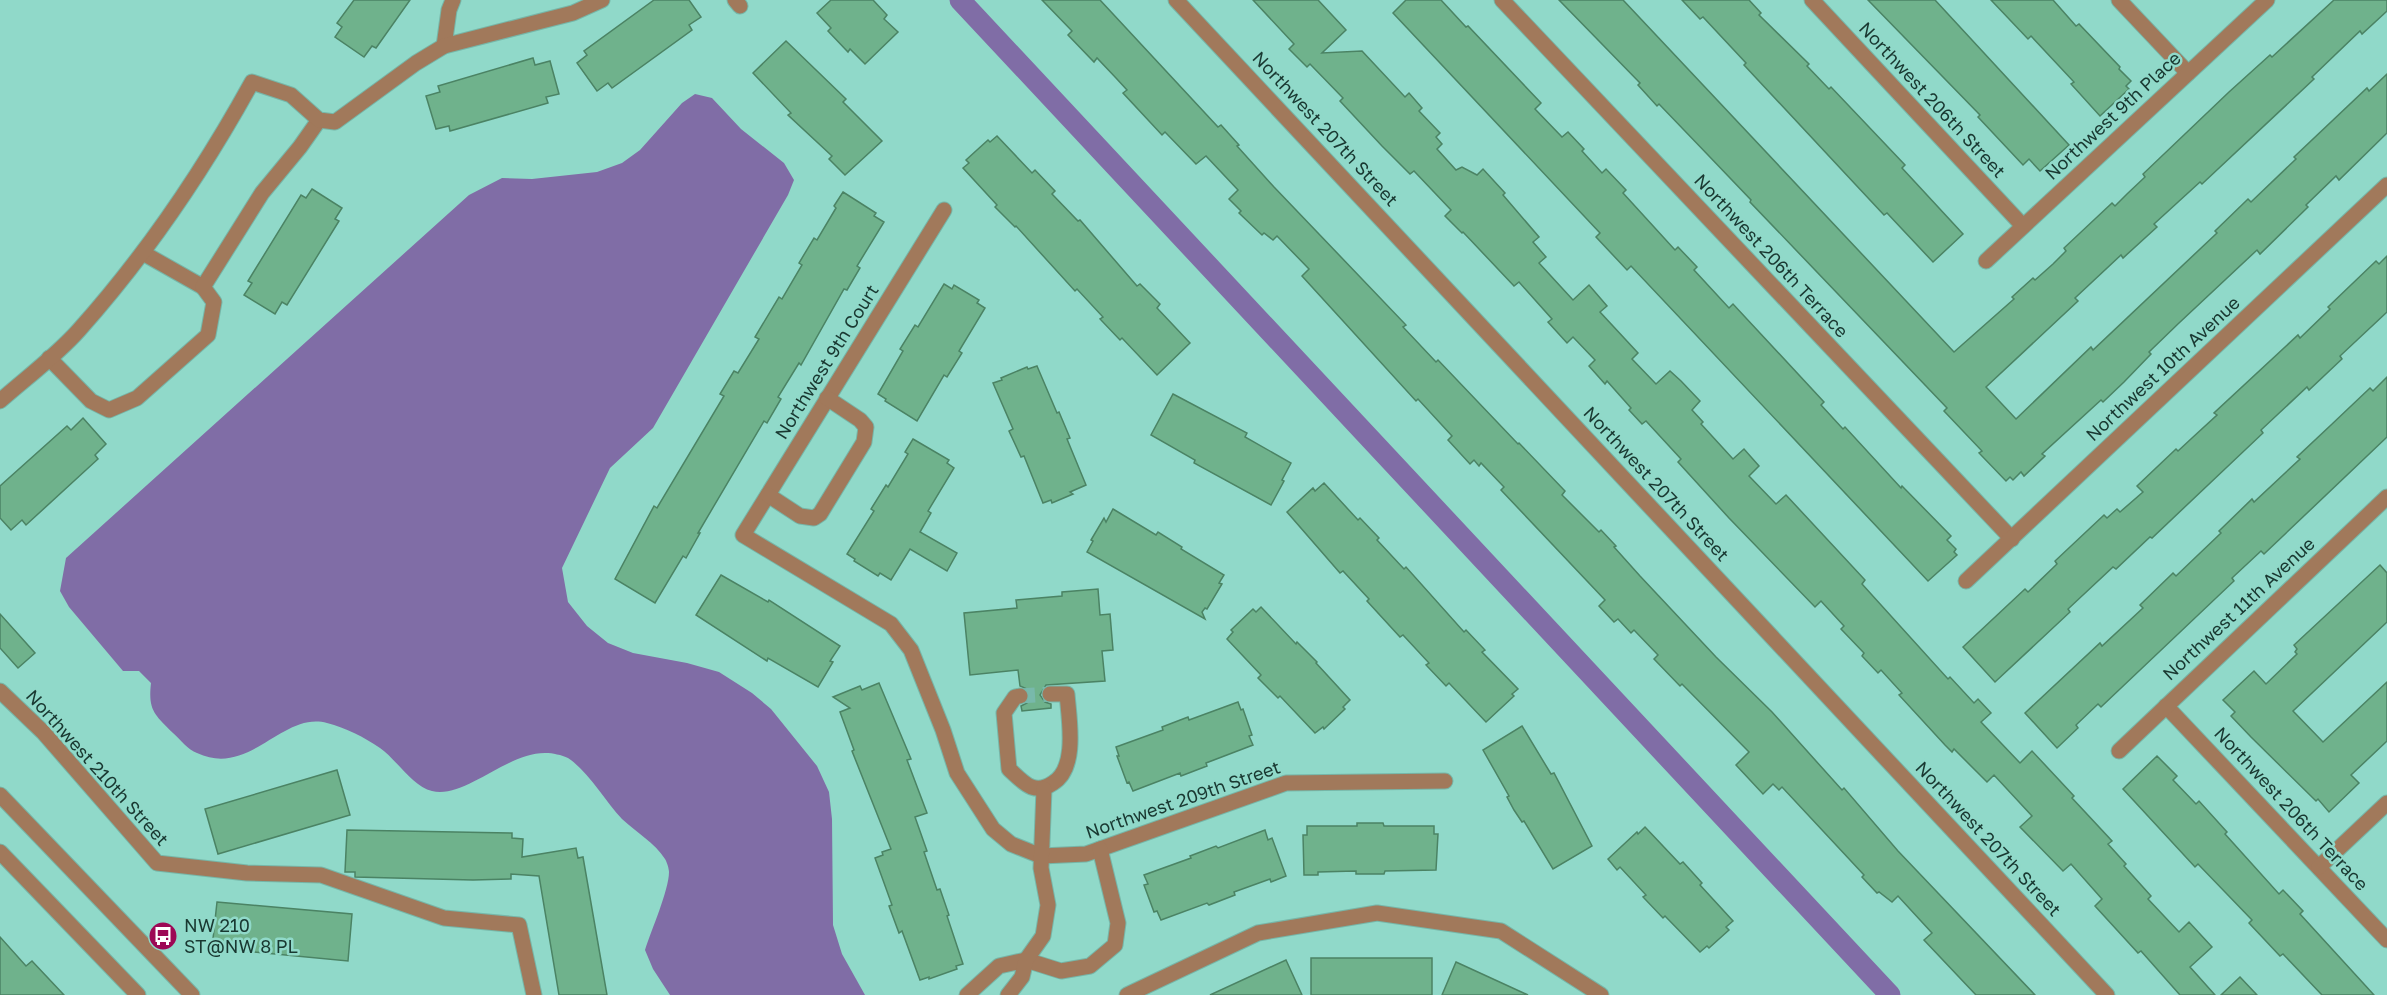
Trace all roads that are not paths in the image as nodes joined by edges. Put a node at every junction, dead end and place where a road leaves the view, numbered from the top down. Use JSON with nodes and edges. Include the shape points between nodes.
{"nodes":[{"id":1,"x":453,"y":0,"type":"edge"},
{"id":2,"x":602,"y":0,"type":"edge"},
{"id":3,"x":1176,"y":0,"type":"edge"},
{"id":4,"x":1502,"y":0,"type":"edge"},
{"id":5,"x":1812,"y":0,"type":"edge"},
{"id":6,"x":2119,"y":0,"type":"edge"},
{"id":7,"x":2267,"y":0,"type":"edge"},
{"id":8,"x":444,"y":46,"type":"junction"},
{"id":9,"x":2188,"y":72,"type":"junction"},
{"id":10,"x":319,"y":120,"type":"junction"},
{"id":11,"x":2387,"y":185,"type":"edge"},
{"id":12,"x":944,"y":210,"type":"dead end"},
{"id":13,"x":2023,"y":226,"type":"junction"},
{"id":14,"x":142,"y":253,"type":"junction"},
{"id":15,"x":1986,"y":261,"type":"dead end"},
{"id":16,"x":202,"y":287,"type":"junction"},
{"id":17,"x":49,"y":358,"type":"junction"},
{"id":18,"x":827,"y":398,"type":"junction"},
{"id":19,"x":0,"y":401,"type":"edge"},
{"id":20,"x":768,"y":495,"type":"junction"},
{"id":21,"x":2387,"y":497,"type":"edge"},
{"id":22,"x":743,"y":535,"type":"joint"},
{"id":23,"x":2012,"y":539,"type":"junction"},
{"id":24,"x":1966,"y":581,"type":"dead end"},
{"id":25,"x":0,"y":691,"type":"edge"},
{"id":26,"x":1050,"y":694,"type":"tunnel mouth"},
{"id":27,"x":1020,"y":696,"type":"dead end"},
{"id":28,"x":2166,"y":706,"type":"junction"},
{"id":29,"x":2119,"y":751,"type":"dead end"},
{"id":30,"x":1445,"y":781,"type":"dead end"},
{"id":31,"x":1044,"y":789,"type":"junction"},
{"id":32,"x":0,"y":795,"type":"edge"},
{"id":33,"x":2387,"y":803,"type":"edge"},
{"id":34,"x":1100,"y":849,"type":"junction"},
{"id":35,"x":0,"y":852,"type":"edge"},
{"id":36,"x":1041,"y":856,"type":"junction"},
{"id":37,"x":2319,"y":867,"type":"junction"},
{"id":38,"x":2387,"y":940,"type":"edge"},
{"id":39,"x":1026,"y":960,"type":"junction"},
{"id":40,"x":138,"y":995,"type":"edge"},
{"id":41,"x":192,"y":995,"type":"edge"},
{"id":42,"x":534,"y":995,"type":"edge"},
{"id":43,"x":967,"y":995,"type":"edge"},
{"id":44,"x":1008,"y":995,"type":"edge"},
{"id":45,"x":1127,"y":995,"type":"edge"},
{"id":46,"x":1601,"y":995,"type":"edge"},
{"id":47,"x":2108,"y":995,"type":"edge"}],
"edges":[{"from":1,"to":8,"type":"street"},
{"from":2,"to":8,"type":"street","via":[[573,14]]},
{"from":3,"to":47,"type":"street","name":"Northwest 207th Street"},
{"from":4,"to":23,"type":"street","name":"Northwest 206th Terrace"},
{"from":5,"to":13,"type":"street","name":"Northwest 206th Street"},
{"from":6,"to":9,"type":"street"},
{"from":7,"to":9,"type":"street","name":"Northwest 9th Place"},
{"from":8,"to":10,"type":"street","via":[[334,122]]},
{"from":9,"to":13,"type":"street","name":"Northwest 9th Place"},
{"from":10,"to":14,"type":"street","via":[[291,95],[252,82],[224,133]]},
{"from":10,"to":16,"type":"street","via":[[261,193]]},
{"from":11,"to":23,"type":"street","name":"Northwest 10th Avenue"},
{"from":12,"to":18,"type":"street","name":"Northwest 9th Court"},
{"from":13,"to":15,"type":"street","name":"Northwest 9th Place"},
{"from":14,"to":16,"type":"street"},
{"from":14,"to":17,"type":"street","via":[[77,332]]},
{"from":16,"to":17,"type":"street","via":[[214,302],[208,335],[137,398],[110,410],[91,401]]},
{"from":17,"to":19,"type":"street"},
{"from":18,"to":20,"type":"street","name":"Northwest 9th Court"},
{"from":18,"to":20,"type":"street","via":[[866,427],[864,442],[814,518],[800,516]]},
{"from":20,"to":22,"type":"street","name":"Northwest 9th Court"},
{"from":21,"to":28,"type":"street","name":"Northwest 11th Avenue"},
{"from":22,"to":36,"type":"street","name":"Northwest 209th Street","via":[[891,624],[911,650],[963,783],[993,829],[1011,844]]},
{"from":23,"to":24,"type":"street","name":"Northwest 10th Avenue"},
{"from":25,"to":42,"type":"street","name":"Northwest 210th Street","via":[[43,732],[157,863],[247,873],[321,875],[444,918],[519,924]]},
{"from":26,"to":31,"type":"street","via":[[1067,694],[1071,731],[1068,764],[1060,779]]},
{"from":27,"to":31,"type":"street","via":[[1004,713],[1009,770],[1028,787]]},
{"from":28,"to":29,"type":"street","name":"Northwest 11th Avenue"},
{"from":28,"to":37,"type":"street","name":"Northwest 206th Terrace"},
{"from":30,"to":34,"type":"street","name":"Northwest 209th Street","via":[[1286,783]]},
{"from":31,"to":36,"type":"street"},
{"from":32,"to":41,"type":"street"},
{"from":33,"to":37,"type":"street"},
{"from":34,"to":36,"type":"street","name":"Northwest 209th Street","via":[[1086,854]]},
{"from":34,"to":39,"type":"street","via":[[1118,923],[1115,945],[1090,966],[1061,971]]},
{"from":35,"to":40,"type":"street"},
{"from":36,"to":39,"type":"street","via":[[1048,905],[1043,936]]},
{"from":37,"to":38,"type":"street","name":"Northwest 206th Terrace"},
{"from":39,"to":43,"type":"street","via":[[999,966]]},
{"from":39,"to":44,"type":"street","via":[[1022,977]]},
{"from":45,"to":46,"type":"street","via":[[1258,933],[1377,913],[1501,931]]}]}
